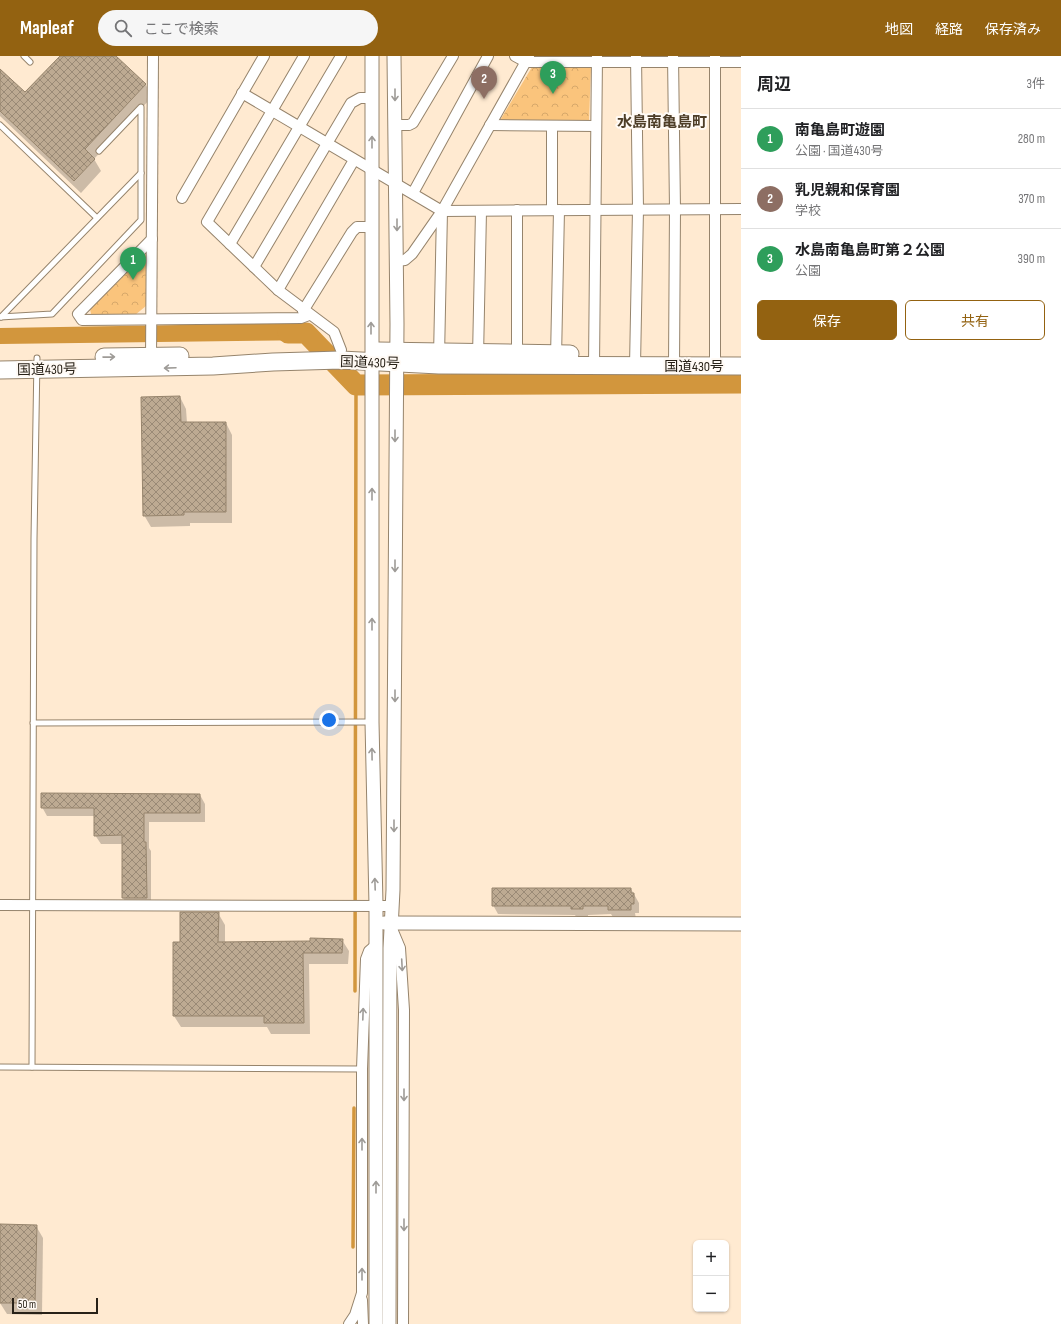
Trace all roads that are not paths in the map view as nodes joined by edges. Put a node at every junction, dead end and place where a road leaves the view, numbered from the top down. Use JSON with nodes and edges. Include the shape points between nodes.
{"nodes":[{"id":1,"x":24,"y":56,"type":"edge"},
{"id":2,"x":153,"y":56,"type":"edge"},
{"id":3,"x":264,"y":56,"type":"edge"},
{"id":4,"x":304,"y":56,"type":"edge"},
{"id":5,"x":341,"y":56,"type":"edge"},
{"id":6,"x":372,"y":56,"type":"edge"},
{"id":7,"x":394,"y":56,"type":"edge"},
{"id":8,"x":453,"y":56,"type":"edge"},
{"id":9,"x":488,"y":56,"type":"edge"},
{"id":10,"x":515,"y":56,"type":"edge"},
{"id":11,"x":528,"y":59,"type":"edge"},
{"id":12,"x":597,"y":59,"type":"edge"},
{"id":13,"x":636,"y":59,"type":"edge"},
{"id":14,"x":673,"y":59,"type":"edge"},
{"id":15,"x":715,"y":59,"type":"edge"},
{"id":16,"x":30,"y":62,"type":"dead end"},
{"id":17,"x":741,"y":62,"type":"edge"},
{"id":18,"x":242,"y":93,"type":"junction"},
{"id":19,"x":372,"y":98,"type":"junction"},
{"id":20,"x":272,"y":112,"type":"junction"},
{"id":21,"x":0,"y":125,"type":"edge"},
{"id":22,"x":395,"y":125,"type":"junction"},
{"id":23,"x":490,"y":125,"type":"junction"},
{"id":24,"x":299,"y":126,"type":"junction"},
{"id":25,"x":552,"y":126,"type":"junction"},
{"id":26,"x":596,"y":126,"type":"junction"},
{"id":27,"x":327,"y":142,"type":"junction"},
{"id":28,"x":99,"y":151,"type":"dead end"},
{"id":29,"x":354,"y":160,"type":"junction"},
{"id":30,"x":372,"y":170,"type":"junction"},
{"id":31,"x":141,"y":173,"type":"junction"},
{"id":32,"x":397,"y":184,"type":"junction"},
{"id":33,"x":413,"y":193,"type":"junction"},
{"id":34,"x":182,"y":198,"type":"dead end"},
{"id":35,"x":741,"y":208,"type":"edge"},
{"id":36,"x":638,"y":209,"type":"junction"},
{"id":37,"x":675,"y":209,"type":"junction"},
{"id":38,"x":716,"y":209,"type":"junction"},
{"id":39,"x":517,"y":210,"type":"junction"},
{"id":40,"x":555,"y":210,"type":"junction"},
{"id":41,"x":596,"y":210,"type":"junction"},
{"id":42,"x":442,"y":211,"type":"junction"},
{"id":43,"x":481,"y":211,"type":"junction"},
{"id":44,"x":97,"y":218,"type":"junction"},
{"id":45,"x":372,"y":227,"type":"junction"},
{"id":46,"x":152,"y":240,"type":"junction"},
{"id":47,"x":230,"y":244,"type":"junction"},
{"id":48,"x":397,"y":261,"type":"junction"},
{"id":49,"x":254,"y":267,"type":"junction"},
{"id":50,"x":278,"y":290,"type":"junction"},
{"id":51,"x":306,"y":313,"type":"junction"},
{"id":52,"x":1,"y":317,"type":"edge"},
{"id":53,"x":151,"y":322,"type":"junction"},
{"id":54,"x":329,"y":354,"type":"junction"},
{"id":55,"x":741,"y":354,"type":"edge"},
{"id":56,"x":151,"y":356,"type":"junction"},
{"id":57,"x":372,"y":356,"type":"junction"},
{"id":58,"x":396,"y":357,"type":"junction"},
{"id":59,"x":0,"y":358,"type":"edge"},
{"id":60,"x":439,"y":359,"type":"junction"},
{"id":61,"x":478,"y":359,"type":"junction"},
{"id":62,"x":517,"y":360,"type":"junction"},
{"id":63,"x":556,"y":360,"type":"junction"},
{"id":64,"x":594,"y":360,"type":"junction"},
{"id":65,"x":635,"y":360,"type":"junction"},
{"id":66,"x":674,"y":360,"type":"junction"},
{"id":67,"x":715,"y":360,"type":"junction"},
{"id":68,"x":37,"y":364,"type":"junction"},
{"id":69,"x":741,"y":366,"type":"edge"},
{"id":70,"x":0,"y":370,"type":"edge"},
{"id":71,"x":372,"y":722,"type":"junction"},
{"id":72,"x":33,"y":723,"type":"junction"},
{"id":73,"x":0,"y":905,"type":"edge"},
{"id":74,"x":32,"y":905,"type":"junction"},
{"id":75,"x":376,"y":905,"type":"junction"},
{"id":76,"x":393,"y":906,"type":"junction"},
{"id":77,"x":376,"y":923,"type":"junction"},
{"id":78,"x":741,"y":924,"type":"edge"},
{"id":79,"x":392,"y":926,"type":"junction"},
{"id":80,"x":376,"y":945,"type":"junction"},
{"id":81,"x":0,"y":1066,"type":"edge"},
{"id":82,"x":32,"y":1067,"type":"junction"},
{"id":83,"x":362,"y":1069,"type":"junction"},
{"id":84,"x":362,"y":1293,"type":"junction"},
{"id":85,"x":349,"y":1324,"type":"edge"},
{"id":86,"x":363,"y":1324,"type":"edge"},
{"id":87,"x":376,"y":1324,"type":"edge"},
{"id":88,"x":389,"y":1324,"type":"edge"},
{"id":89,"x":404,"y":1324,"type":"edge"}],
"edges":[{"from":1,"to":16,"type":"lane"},
{"from":2,"to":46,"type":"street"},
{"from":3,"to":18,"type":"street"},
{"from":4,"to":20,"type":"street"},
{"from":5,"to":24,"type":"street"},
{"from":6,"to":19,"type":"street"},
{"from":7,"to":22,"type":"street","one_way":true},
{"from":8,"to":22,"type":"street","via":[[413,123]]},
{"from":9,"to":33,"type":"street"},
{"from":10,"to":11,"type":"street"},
{"from":11,"to":12,"type":"street"},
{"from":11,"to":23,"type":"street"},
{"from":12,"to":13,"type":"street"},
{"from":12,"to":26,"type":"street"},
{"from":13,"to":14,"type":"street"},
{"from":13,"to":36,"type":"street"},
{"from":14,"to":15,"type":"street"},
{"from":14,"to":37,"type":"street"},
{"from":15,"to":17,"type":"street"},
{"from":15,"to":38,"type":"street"},
{"from":18,"to":20,"type":"street"},
{"from":18,"to":34,"type":"street"},
{"from":19,"to":27,"type":"street","via":[[360,98],[351,103]]},
{"from":30,"to":19,"type":"street","one_way":true},
{"from":20,"to":24,"type":"street"},
{"from":20,"to":47,"type":"street","via":[[207,222]]},
{"from":21,"to":44,"type":"lane"},
{"from":22,"to":32,"type":"street","via":[[394,157]]},
{"from":23,"to":25,"type":"street"},
{"from":23,"to":42,"type":"street"},
{"from":24,"to":27,"type":"street"},
{"from":24,"to":47,"type":"street"},
{"from":25,"to":26,"type":"street"},
{"from":25,"to":40,"type":"street"},
{"from":26,"to":41,"type":"street"},
{"from":27,"to":29,"type":"street"},
{"from":27,"to":49,"type":"street"},
{"from":28,"to":31,"type":"lane","via":[[141,107]]},
{"from":29,"to":30,"type":"street"},
{"from":29,"to":50,"type":"street"},
{"from":30,"to":32,"type":"street"},
{"from":30,"to":45,"type":"street"},
{"from":31,"to":44,"type":"lane"},
{"from":31,"to":52,"type":"lane","via":[[141,220],[52,314]]},
{"from":32,"to":33,"type":"street"},
{"from":32,"to":48,"type":"street","one_way":true},
{"from":33,"to":42,"type":"street"},
{"from":35,"to":38,"type":"street"},
{"from":36,"to":37,"type":"street"},
{"from":36,"to":41,"type":"street"},
{"from":36,"to":65,"type":"street"},
{"from":37,"to":38,"type":"street"},
{"from":37,"to":66,"type":"street"},
{"from":38,"to":67,"type":"street"},
{"from":39,"to":40,"type":"street"},
{"from":39,"to":43,"type":"street"},
{"from":39,"to":62,"type":"street"},
{"from":40,"to":41,"type":"street"},
{"from":40,"to":63,"type":"street"},
{"from":41,"to":64,"type":"street"},
{"from":42,"to":43,"type":"street"},
{"from":42,"to":48,"type":"street","via":[[412,254],[405,260]]},
{"from":42,"to":60,"type":"street"},
{"from":43,"to":61,"type":"street"},
{"from":44,"to":52,"type":"lane"},
{"from":45,"to":51,"type":"street","via":[[357,227],[352,232]]},
{"from":57,"to":45,"type":"street","one_way":true},
{"from":46,"to":53,"type":"street"},
{"from":46,"to":53,"type":"street","via":[[78,314],[82,320]]},
{"from":47,"to":49,"type":"street"},
{"from":48,"to":58,"type":"street"},
{"from":49,"to":50,"type":"street"},
{"from":50,"to":51,"type":"street"},
{"from":51,"to":53,"type":"street","via":[[301,318]]},
{"from":51,"to":54,"type":"street","via":[[334,332]]},
{"from":53,"to":56,"type":"street"},
{"from":54,"to":56,"type":"highway","name":"国道430号"},
{"from":54,"to":57,"type":"highway","name":"国道430号"},
{"from":55,"to":67,"type":"highway","name":"国道430号"},
{"from":56,"to":68,"type":"highway","name":"国道430号"},
{"from":57,"to":58,"type":"highway","name":"国道430号"},
{"from":71,"to":57,"type":"street","one_way":true},
{"from":58,"to":60,"type":"highway","name":"国道430号"},
{"from":58,"to":76,"type":"street","one_way":true},
{"from":59,"to":68,"type":"highway","name":"国道430号"},
{"from":60,"to":61,"type":"highway","name":"国道430号"},
{"from":61,"to":62,"type":"highway","name":"国道430号"},
{"from":62,"to":63,"type":"highway","name":"国道430号"},
{"from":63,"to":64,"type":"highway","name":"国道430号"},
{"from":64,"to":65,"type":"highway","name":"国道430号"},
{"from":65,"to":66,"type":"highway","name":"国道430号"},
{"from":66,"to":67,"type":"highway","name":"国道430号"},
{"from":67,"to":69,"type":"highway","name":"国道430号"},
{"from":68,"to":70,"type":"highway","name":"国道430号"},
{"from":68,"to":72,"type":"lane"},
{"from":71,"to":72,"type":"lane"},
{"from":75,"to":71,"type":"street","one_way":true},
{"from":72,"to":74,"type":"lane"},
{"from":73,"to":74,"type":"street"},
{"from":74,"to":75,"type":"street"},
{"from":74,"to":82,"type":"lane"},
{"from":75,"to":76,"type":"street"},
{"from":75,"to":77,"type":"street"},
{"from":76,"to":79,"type":"street"},
{"from":77,"to":79,"type":"street"},
{"from":77,"to":80,"type":"street"},
{"from":78,"to":79,"type":"street"},
{"from":79,"to":88,"type":"street"},
{"from":79,"to":89,"type":"street","one_way":true,"via":[[400,948],[404,1010]]},
{"from":83,"to":80,"type":"street","one_way":true,"via":[[366,959],[369,951]]},
{"from":87,"to":80,"type":"street","one_way":true},
{"from":81,"to":82,"type":"lane"},
{"from":82,"to":83,"type":"lane"},
{"from":84,"to":83,"type":"street","one_way":true},
{"from":84,"to":85,"type":"street","via":[[355,1316]]},
{"from":84,"to":86,"type":"street"}]}
